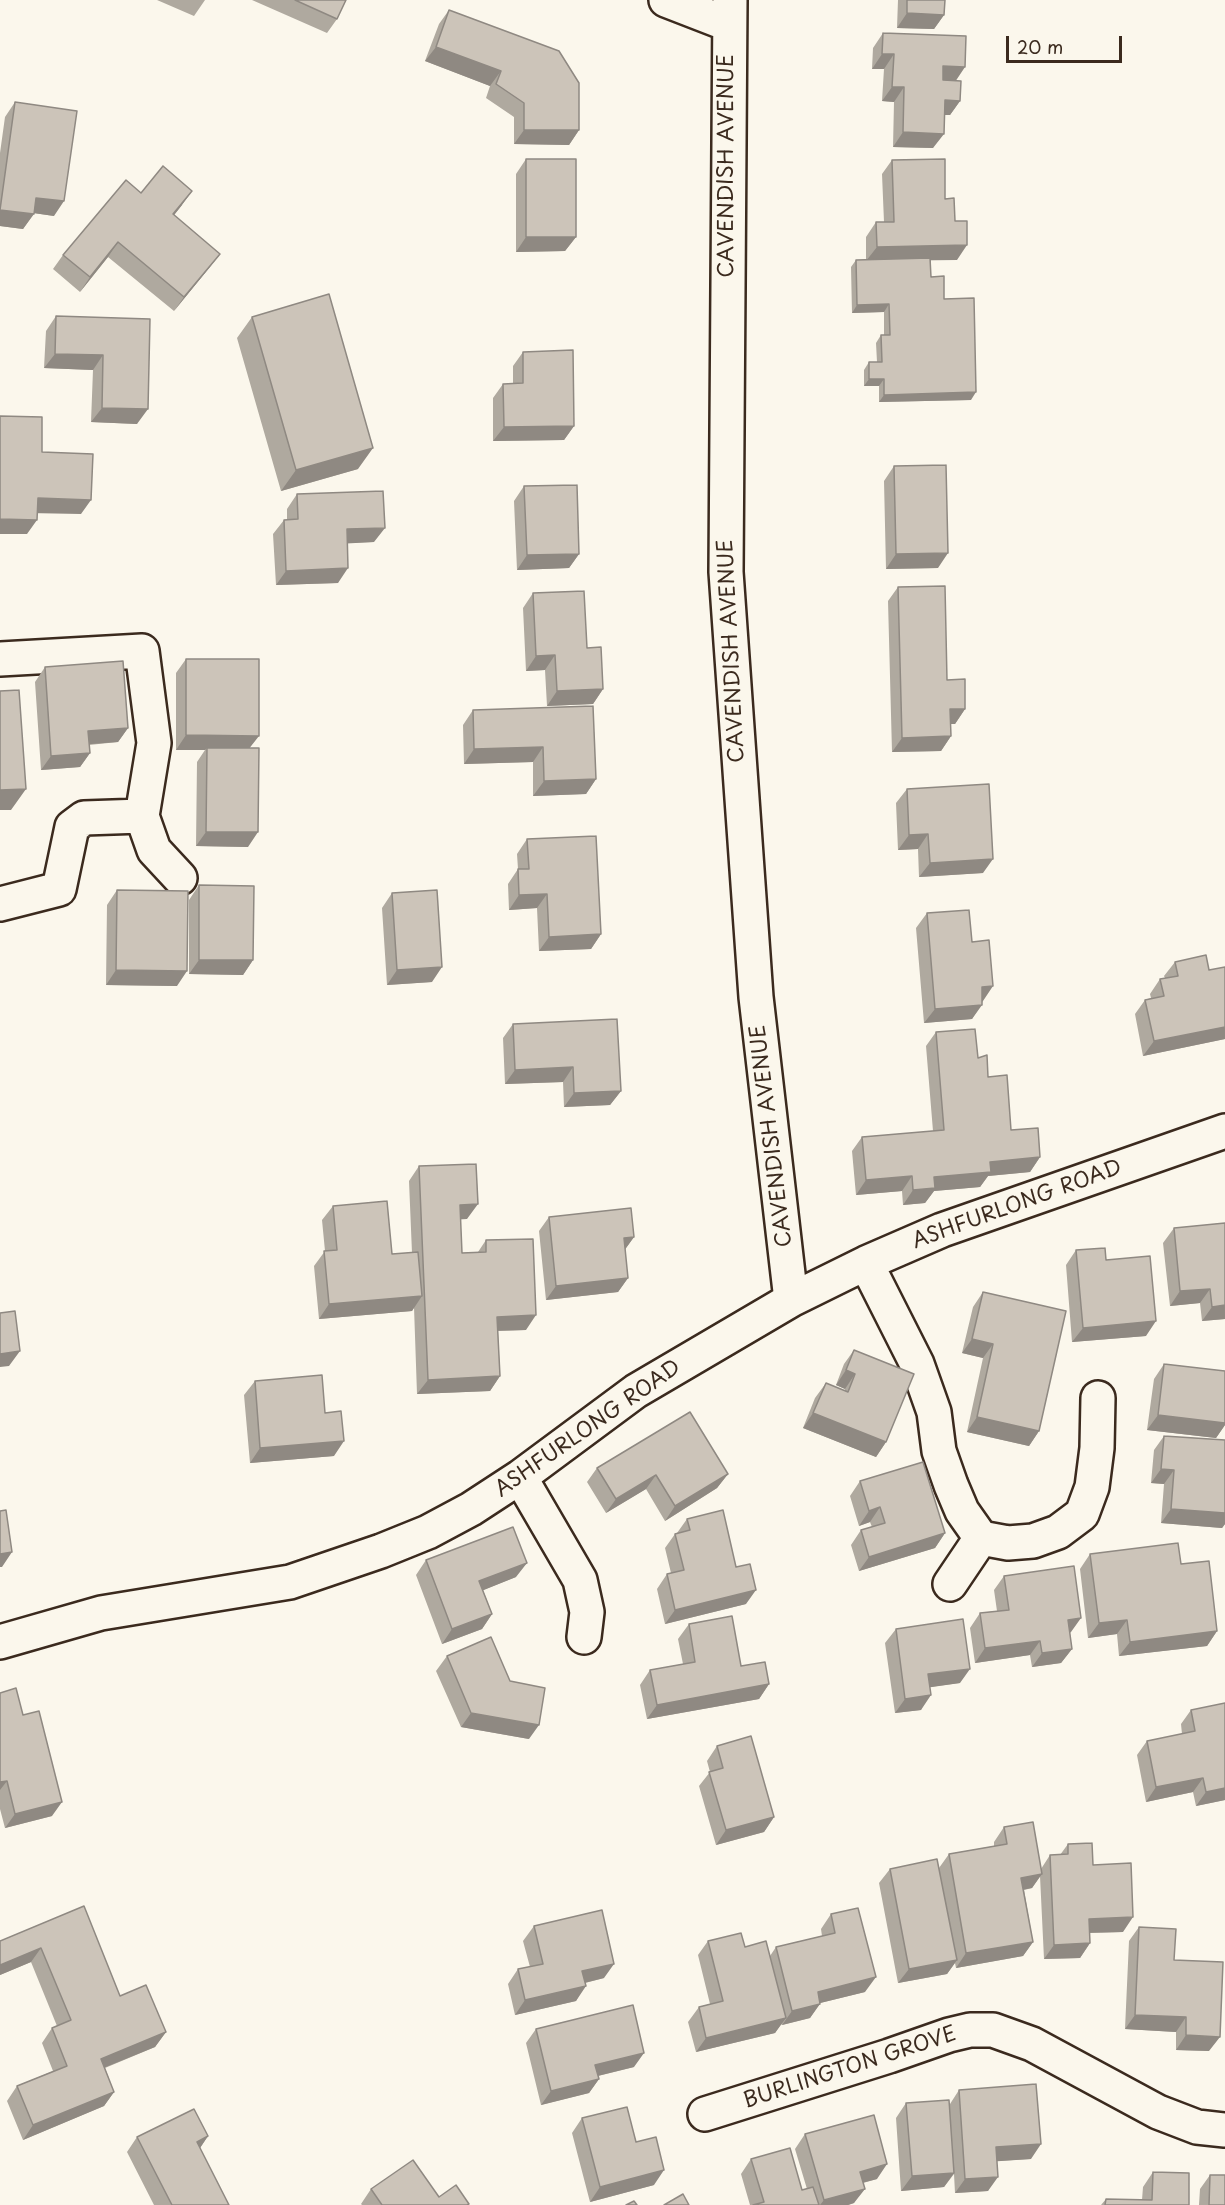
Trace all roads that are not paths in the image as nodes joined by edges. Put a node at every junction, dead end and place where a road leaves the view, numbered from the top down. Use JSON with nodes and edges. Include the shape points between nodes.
{"nodes":[{"id":1,"x":666,"y":0,"type":"edge"},
{"id":2,"x":729,"y":12,"type":"edge"},
{"id":3,"x":0,"y":659,"type":"edge"},
{"id":4,"x":142,"y":816,"type":"junction"},
{"id":5,"x":180,"y":878,"type":"dead end"},
{"id":6,"x":0,"y":904,"type":"edge"},
{"id":7,"x":1225,"y":1131,"type":"edge"},
{"id":8,"x":866,"y":1263,"type":"junction"},
{"id":9,"x":791,"y":1300,"type":"junction"},
{"id":10,"x":1098,"y":1398,"type":"dead end"},
{"id":11,"x":520,"y":1477,"type":"junction"},
{"id":12,"x":981,"y":1538,"type":"junction"},
{"id":13,"x":950,"y":1584,"type":"dead end"},
{"id":14,"x":584,"y":1637,"type":"dead end"},
{"id":15,"x":0,"y":1642,"type":"edge"},
{"id":16,"x":705,"y":2114,"type":"dead end"},
{"id":17,"x":1225,"y":2130,"type":"edge"}],
"edges":[{"from":1,"to":2,"type":"street"},
{"from":2,"to":9,"type":"street","name":"CAVENDISH AVENUE","via":[[726,572],[756,997]]},
{"from":3,"to":4,"type":"street","via":[[142,651],[154,743]]},
{"from":4,"to":5,"type":"street","via":[[154,850]]},
{"from":4,"to":6,"type":"street","via":[[84,818],[72,827],[59,889]]},
{"from":7,"to":8,"type":"street","name":"ASHFURLONG ROAD","via":[[942,1230]]},
{"from":8,"to":9,"type":"street","name":"ASHFURLONG ROAD"},
{"from":8,"to":12,"type":"street","via":[[917,1364],[934,1412],[939,1451],[951,1485],[962,1511]]},
{"from":9,"to":11,"type":"street","name":"ASHFURLONG ROAD","via":[[636,1391]]},
{"from":10,"to":12,"type":"street","via":[[1092,1487],[1083,1514],[1058,1532],[1032,1541],[1008,1543]]},
{"from":11,"to":14,"type":"street","via":[[580,1580],[587,1612]]},
{"from":11,"to":15,"type":"street","name":"ASHFURLONG ROAD","via":[[428,1532],[290,1582],[101,1613]]},
{"from":12,"to":13,"type":"street"},
{"from":16,"to":17,"type":"street","name":"BURLINGTON GROVE","via":[[948,2035],[993,2030],[1032,2044],[1158,2112],[1197,2127]]}]}
